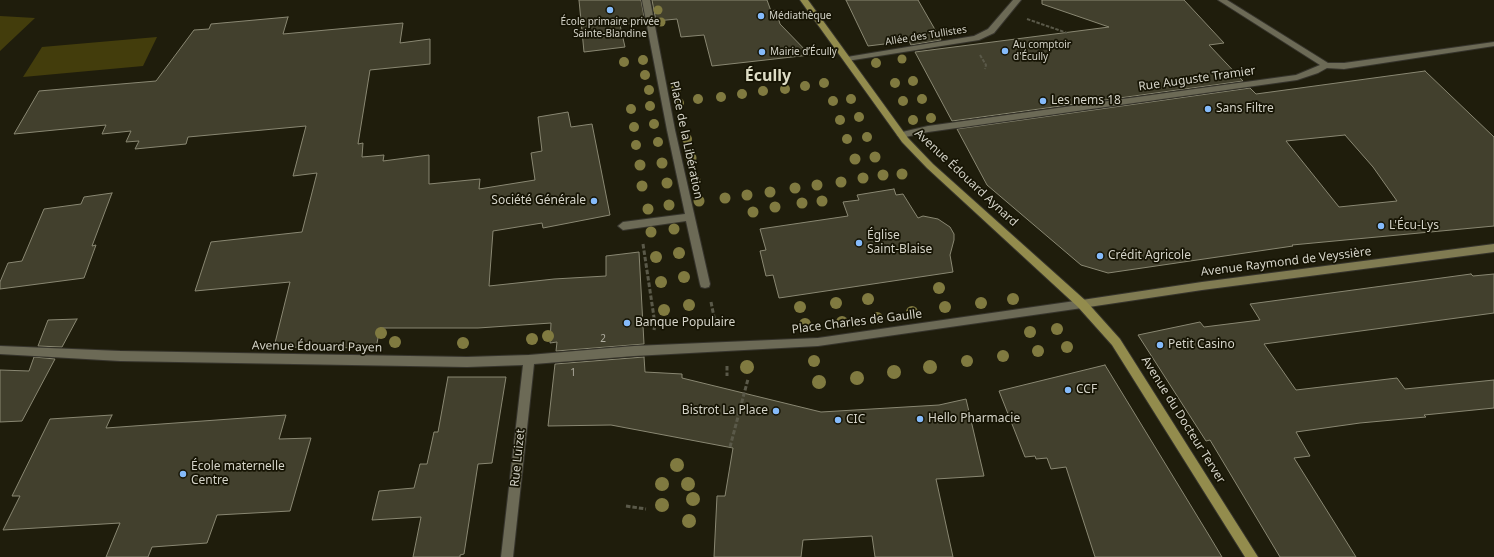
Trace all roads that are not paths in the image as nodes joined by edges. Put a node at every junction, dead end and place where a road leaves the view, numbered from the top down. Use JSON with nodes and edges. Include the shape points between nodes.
{"nodes":[{"id":1,"x":646,"y":0,"type":"edge"},
{"id":2,"x":804,"y":0,"type":"edge"},
{"id":3,"x":1017,"y":0,"type":"edge"},
{"id":4,"x":1222,"y":0,"type":"edge"},
{"id":5,"x":1494,"y":44,"type":"edge"},
{"id":6,"x":847,"y":59,"type":"junction"},
{"id":7,"x":1326,"y":65,"type":"junction"},
{"id":8,"x":901,"y":135,"type":"junction"},
{"id":9,"x":690,"y":217,"type":"junction"},
{"id":10,"x":623,"y":226,"type":"dead end"},
{"id":11,"x":1494,"y":248,"type":"edge"},
{"id":12,"x":705,"y":284,"type":"dead end"},
{"id":13,"x":1082,"y":304,"type":"junction"},
{"id":14,"x":0,"y":350,"type":"edge"},
{"id":15,"x":634,"y":351,"type":"joint"},
{"id":16,"x":528,"y":360,"type":"junction"},
{"id":17,"x":507,"y":557,"type":"edge"},
{"id":18,"x":1252,"y":557,"type":"edge"}],
"edges":[{"from":1,"to":9,"type":"street","name":"Place de la Libération"},
{"from":2,"to":6,"type":"main road","name":"Avenue Édouard Aynard"},
{"from":3,"to":6,"type":"street","name":"Allée des Tullistes","via":[[991,31],[976,38]]},
{"from":4,"to":7,"type":"street"},
{"from":5,"to":7,"type":"street","name":"Rue Auguste Tramier","via":[[1344,66]]},
{"from":6,"to":8,"type":"main road","name":"Avenue Édouard Aynard"},
{"from":7,"to":8,"type":"street","name":"Rue Auguste Tramier","via":[[1297,77],[928,128]]},
{"from":8,"to":13,"type":"main road","name":"Avenue Édouard Aynard","via":[[930,166]]},
{"from":9,"to":10,"type":"street"},
{"from":9,"to":12,"type":"street","name":"Place de la Libération"},
{"from":11,"to":13,"type":"main road","name":"Avenue Raymond de Veyssière"},
{"from":13,"to":15,"type":"street","name":"Place Charles de Gaulle","via":[[818,342]]},
{"from":13,"to":18,"type":"main road","name":"Avenue du Docteur Terver","via":[[1120,347]]},
{"from":14,"to":16,"type":"street","name":"Avenue Édouard Payen","via":[[318,361]]},
{"from":15,"to":16,"type":"street","name":"Avenue Édouard Payen"},
{"from":16,"to":17,"type":"street","name":"Rue Luizet"}]}
